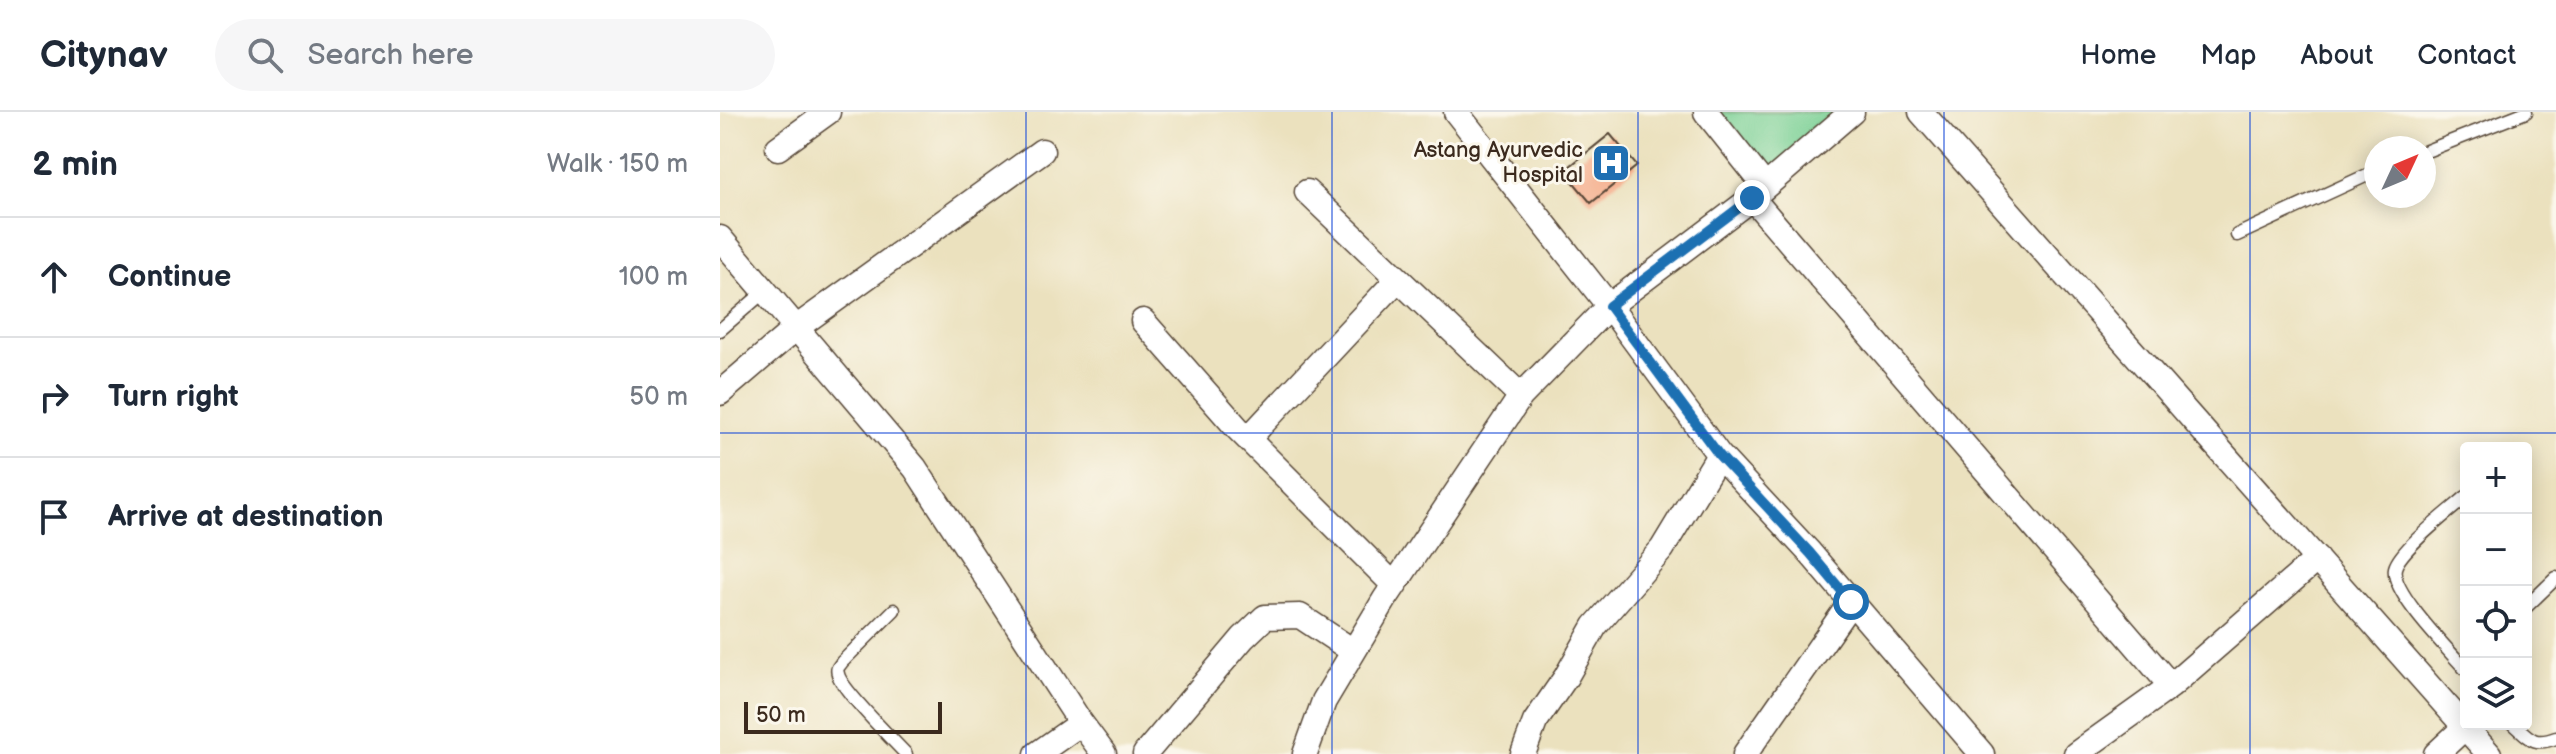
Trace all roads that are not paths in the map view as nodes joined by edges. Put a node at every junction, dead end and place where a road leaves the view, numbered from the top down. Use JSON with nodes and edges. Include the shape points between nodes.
{"nodes":[{"id":1,"x":828,"y":112,"type":"edge"},
{"id":2,"x":1456,"y":112,"type":"edge"},
{"id":3,"x":1706,"y":112,"type":"edge"},
{"id":4,"x":1852,"y":112,"type":"edge"},
{"id":5,"x":1921,"y":112,"type":"edge"},
{"id":6,"x":2526,"y":112,"type":"edge"},
{"id":7,"x":2436,"y":147,"type":"edge"},
{"id":8,"x":778,"y":148,"type":"dead end"},
{"id":9,"x":1042,"y":151,"type":"dead end"},
{"id":10,"x":2364,"y":177,"type":"edge"},
{"id":11,"x":1307,"y":192,"type":"dead end"},
{"id":12,"x":1759,"y":192,"type":"junction"},
{"id":13,"x":2237,"y":235,"type":"dead end"},
{"id":14,"x":720,"y":238,"type":"edge"},
{"id":15,"x":1398,"y":279,"type":"junction"},
{"id":16,"x":765,"y":291,"type":"junction"},
{"id":17,"x":1609,"y":306,"type":"junction"},
{"id":18,"x":1143,"y":321,"type":"dead end"},
{"id":19,"x":796,"y":328,"type":"junction"},
{"id":20,"x":720,"y":330,"type":"edge"},
{"id":21,"x":720,"y":393,"type":"edge"},
{"id":22,"x":1521,"y":396,"type":"junction"},
{"id":23,"x":1248,"y":439,"type":"junction"},
{"id":24,"x":1719,"y":455,"type":"junction"},
{"id":25,"x":2460,"y":502,"type":"edge"},
{"id":26,"x":2317,"y":559,"type":"junction"},
{"id":27,"x":2556,"y":578,"type":"edge"},
{"id":28,"x":1394,"y":585,"type":"junction"},
{"id":29,"x":2532,"y":601,"type":"edge"},
{"id":30,"x":1851,"y":602,"type":"junction"},
{"id":31,"x":894,"y":610,"type":"dead end"},
{"id":32,"x":1353,"y":651,"type":"junction"},
{"id":33,"x":2460,"y":662,"type":"edge"},
{"id":34,"x":2171,"y":686,"type":"junction"},
{"id":35,"x":2460,"y":721,"type":"edge"},
{"id":36,"x":1081,"y":723,"type":"junction"},
{"id":37,"x":2462,"y":730,"type":"edge"},
{"id":38,"x":2468,"y":730,"type":"edge"},
{"id":39,"x":2520,"y":730,"type":"edge"},
{"id":40,"x":2556,"y":738,"type":"edge"},
{"id":41,"x":906,"y":754,"type":"edge"},
{"id":42,"x":1037,"y":754,"type":"edge"},
{"id":43,"x":1104,"y":754,"type":"edge"},
{"id":44,"x":1145,"y":754,"type":"edge"},
{"id":45,"x":1305,"y":754,"type":"edge"},
{"id":46,"x":1523,"y":754,"type":"edge"},
{"id":47,"x":1745,"y":754,"type":"edge"},
{"id":48,"x":1982,"y":754,"type":"edge"},
{"id":49,"x":2076,"y":754,"type":"edge"},
{"id":50,"x":2436,"y":754,"type":"edge"},
{"id":51,"x":2489,"y":754,"type":"edge"}],
"edges":[{"from":1,"to":8,"type":"street"},
{"from":2,"to":17,"type":"street"},
{"from":3,"to":12,"type":"street"},
{"from":4,"to":12,"type":"street"},
{"from":5,"to":26,"type":"street"},
{"from":6,"to":7,"type":"lane"},
{"from":9,"to":19,"type":"street"},
{"from":10,"to":13,"type":"lane"},
{"from":11,"to":15,"type":"street"},
{"from":12,"to":17,"type":"street"},
{"from":12,"to":34,"type":"street"},
{"from":14,"to":16,"type":"street"},
{"from":15,"to":22,"type":"street"},
{"from":15,"to":23,"type":"street"},
{"from":16,"to":19,"type":"street"},
{"from":16,"to":20,"type":"lane"},
{"from":17,"to":22,"type":"street"},
{"from":17,"to":24,"type":"street"},
{"from":18,"to":23,"type":"street"},
{"from":19,"to":21,"type":"street"},
{"from":19,"to":36,"type":"street","via":[[915,468]]},
{"from":22,"to":28,"type":"street"},
{"from":23,"to":28,"type":"street"},
{"from":24,"to":30,"type":"street"},
{"from":24,"to":46,"type":"street","via":[[1662,549],[1595,626],[1535,722]]},
{"from":25,"to":33,"type":"lane","via":[[2405,552],[2395,568],[2396,582],[2410,604]]},
{"from":26,"to":34,"type":"street"},
{"from":26,"to":35,"type":"street"},
{"from":27,"to":29,"type":"lane"},
{"from":28,"to":32,"type":"street"},
{"from":30,"to":47,"type":"street"},
{"from":30,"to":48,"type":"street"},
{"from":31,"to":41,"type":"lane","via":[[842,662],[838,674]]},
{"from":32,"to":44,"type":"street","via":[[1300,616],[1265,617]]},
{"from":32,"to":45,"type":"street","via":[[1324,701]]},
{"from":34,"to":49,"type":"street"},
{"from":36,"to":42,"type":"street"},
{"from":36,"to":43,"type":"street"},
{"from":37,"to":50,"type":"street"},
{"from":38,"to":51,"type":"street"},
{"from":39,"to":40,"type":"lane","via":[[2543,743]]}]}
